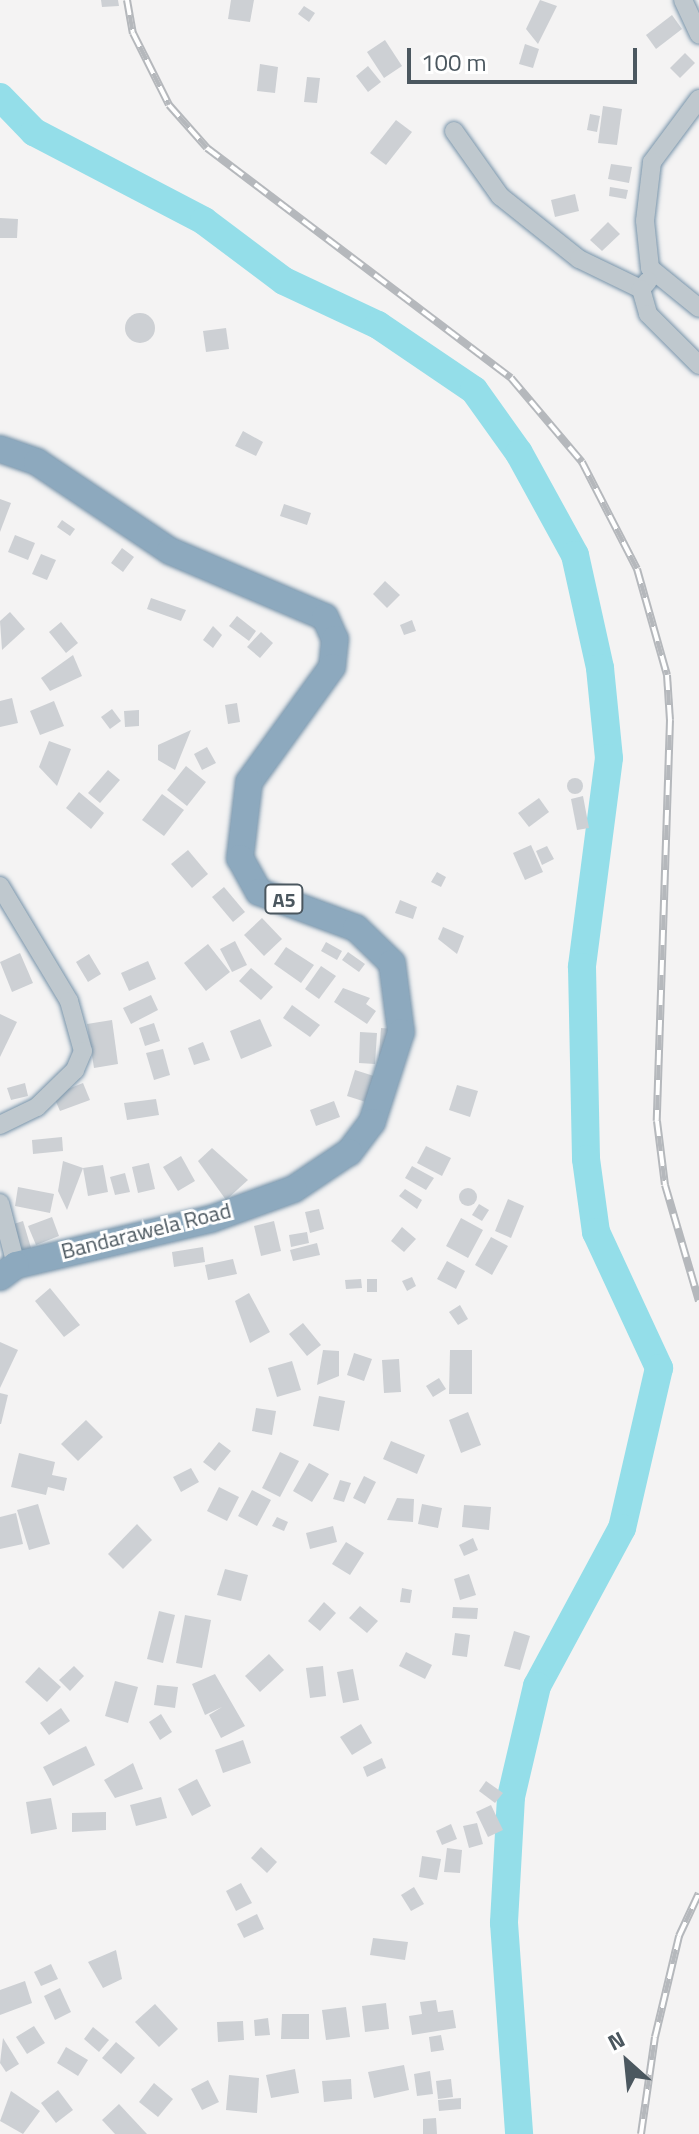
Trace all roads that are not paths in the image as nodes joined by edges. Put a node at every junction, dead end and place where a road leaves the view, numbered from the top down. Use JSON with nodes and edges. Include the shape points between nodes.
{"nodes":[{"id":1,"x":683,"y":0,"type":"edge"},
{"id":2,"x":699,"y":35,"type":"edge"},
{"id":3,"x":699,"y":99,"type":"edge"},
{"id":4,"x":454,"y":131,"type":"dead end"},
{"id":5,"x":658,"y":277,"type":"junction"},
{"id":6,"x":641,"y":289,"type":"junction"},
{"id":7,"x":699,"y":308,"type":"edge"},
{"id":8,"x":699,"y":365,"type":"edge"},
{"id":9,"x":0,"y":449,"type":"edge"},
{"id":10,"x":0,"y":886,"type":"edge"},
{"id":11,"x":0,"y":1125,"type":"edge"},
{"id":12,"x":0,"y":1203,"type":"edge"},
{"id":13,"x":8,"y":1271,"type":"edge"}],
"edges":[{"from":1,"to":2,"type":"street"},
{"from":3,"to":5,"type":"street","via":[[652,162],[645,221],[650,268]]},
{"from":4,"to":6,"type":"street","via":[[500,196],[579,259]]},
{"from":5,"to":6,"type":"street"},
{"from":5,"to":7,"type":"street"},
{"from":6,"to":8,"type":"street","via":[[648,314]]},
{"from":9,"to":13,"type":"highway","name":"Bandarawela Road","number":"A5","via":[[37,462],[170,551],[325,617],[335,639],[332,667],[249,782],[240,858],[259,892],[356,928],[392,963],[401,1032],[372,1122],[349,1152],[294,1189],[211,1219]]},
{"from":10,"to":11,"type":"street","via":[[69,1001],[83,1051],[75,1070],[37,1107]]},
{"from":12,"to":13,"type":"street"}]}
